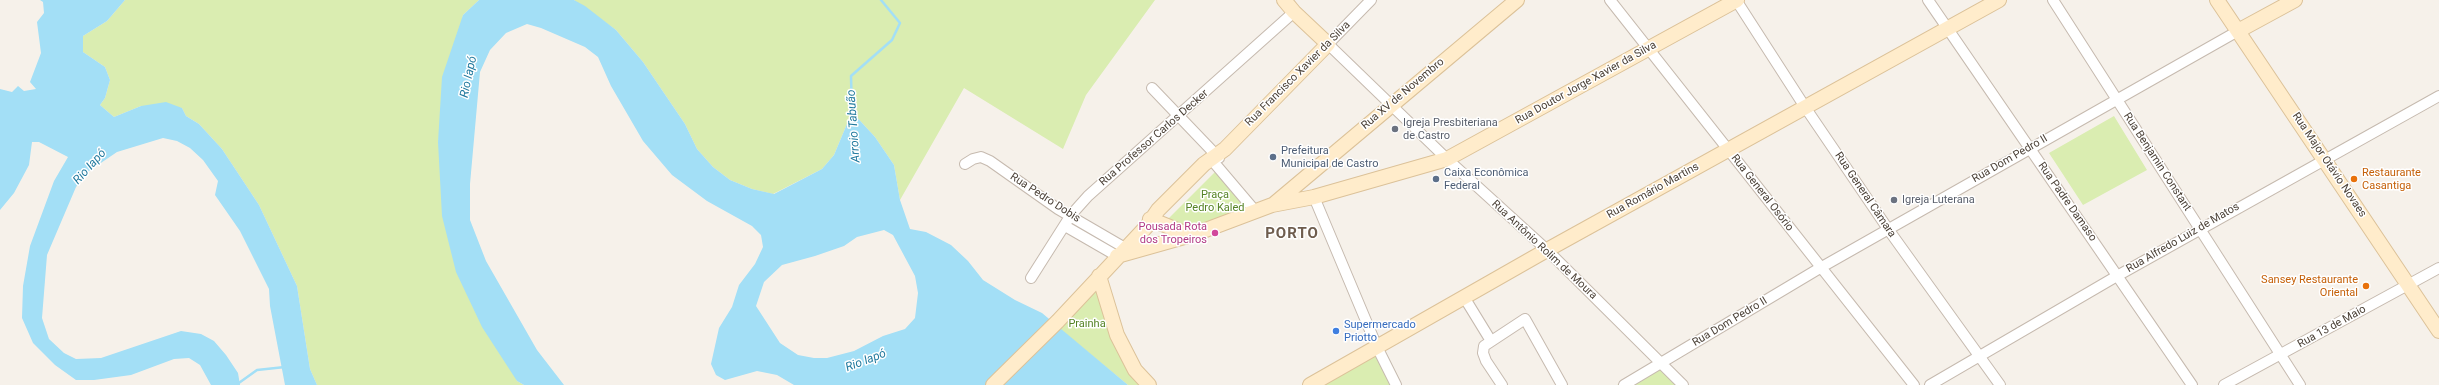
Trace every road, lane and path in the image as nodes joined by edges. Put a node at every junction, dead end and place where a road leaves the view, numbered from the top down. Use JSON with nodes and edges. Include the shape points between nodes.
{"nodes":[{"id":1,"x":1284,"y":0,"type":"edge"},
{"id":2,"x":1372,"y":0,"type":"edge"},
{"id":3,"x":1517,"y":0,"type":"edge"},
{"id":4,"x":1610,"y":0,"type":"edge"},
{"id":5,"x":1737,"y":0,"type":"edge"},
{"id":6,"x":1928,"y":0,"type":"edge"},
{"id":7,"x":1999,"y":0,"type":"edge"},
{"id":8,"x":2053,"y":0,"type":"edge"},
{"id":9,"x":2218,"y":0,"type":"edge"},
{"id":10,"x":2295,"y":0,"type":"edge"},
{"id":11,"x":1294,"y":12,"type":"junction"},
{"id":12,"x":1947,"y":28,"type":"junction"},
{"id":13,"x":2238,"y":31,"type":"junction"},
{"id":14,"x":1328,"y":44,"type":"junction"},
{"id":15,"x":1649,"y":49,"type":"junction"},
{"id":16,"x":1152,"y":88,"type":"dead end"},
{"id":17,"x":2439,"y":96,"type":"edge"},
{"id":18,"x":2116,"y":99,"type":"junction"},
{"id":19,"x":1390,"y":105,"type":"junction"},
{"id":20,"x":1805,"y":106,"type":"junction"},
{"id":21,"x":1180,"y":115,"type":"junction"},
{"id":22,"x":2029,"y":148,"type":"junction"},
{"id":23,"x":1728,"y":149,"type":"junction"},
{"id":24,"x":1217,"y":157,"type":"junction"},
{"id":25,"x":2324,"y":158,"type":"junction"},
{"id":26,"x":1447,"y":160,"type":"junction"},
{"id":27,"x":965,"y":164,"type":"dead end"},
{"id":28,"x":1294,"y":192,"type":"junction"},
{"id":29,"x":1314,"y":197,"type":"junction"},
{"id":30,"x":1256,"y":212,"type":"junction"},
{"id":31,"x":1071,"y":215,"type":"junction"},
{"id":32,"x":1149,"y":224,"type":"junction"},
{"id":33,"x":1065,"y":226,"type":"junction"},
{"id":34,"x":1888,"y":229,"type":"junction"},
{"id":35,"x":2200,"y":229,"type":"junction"},
{"id":36,"x":1195,"y":234,"type":"junction"},
{"id":37,"x":1152,"y":246,"type":"junction"},
{"id":38,"x":1547,"y":250,"type":"junction"},
{"id":39,"x":1121,"y":252,"type":"junction"},
{"id":40,"x":1820,"y":268,"type":"junction"},
{"id":41,"x":2439,"y":268,"type":"edge"},
{"id":42,"x":1099,"y":276,"type":"junction"},
{"id":43,"x":2117,"y":276,"type":"junction"},
{"id":44,"x":1031,"y":278,"type":"dead end"},
{"id":45,"x":2408,"y":285,"type":"junction"},
{"id":46,"x":1464,"y":297,"type":"junction"},
{"id":47,"x":2439,"y":331,"type":"edge"},
{"id":48,"x":1491,"y":341,"type":"junction"},
{"id":49,"x":1377,"y":347,"type":"junction"},
{"id":50,"x":1979,"y":355,"type":"junction"},
{"id":51,"x":2280,"y":356,"type":"junction"},
{"id":52,"x":1661,"y":363,"type":"junction"},
{"id":53,"x":993,"y":385,"type":"edge"},
{"id":54,"x":1149,"y":385,"type":"edge"},
{"id":55,"x":1310,"y":385,"type":"edge"},
{"id":56,"x":1396,"y":385,"type":"edge"},
{"id":57,"x":1502,"y":385,"type":"edge"},
{"id":58,"x":1562,"y":385,"type":"edge"},
{"id":59,"x":1624,"y":385,"type":"edge"},
{"id":60,"x":1682,"y":385,"type":"edge"},
{"id":61,"x":1914,"y":385,"type":"edge"},
{"id":62,"x":1930,"y":385,"type":"edge"},
{"id":63,"x":2000,"y":385,"type":"edge"},
{"id":64,"x":2192,"y":385,"type":"edge"},
{"id":65,"x":2224,"y":385,"type":"edge"},
{"id":66,"x":2300,"y":385,"type":"edge"}],
"edges":[{"from":1,"to":11,"type":"street","name":"Rua Antônio Rolim de Moura"},
{"from":2,"to":14,"type":"street","name":"Rua Francisco Xavier da Silva"},
{"from":3,"to":19,"type":"street","name":"Rua XV de Novembro"},
{"from":4,"to":15,"type":"street","name":"Rua General Osório"},
{"from":5,"to":15,"type":"street","name":"Rua Doutor Jorge Xavier da Silva"},
{"from":5,"to":20,"type":"street","name":"Rua General Câmara"},
{"from":6,"to":12,"type":"street","name":"Rua Padre Damaso"},
{"from":7,"to":12,"type":"street","name":"Rua Romário Martins"},
{"from":8,"to":18,"type":"street","name":"Rua Benjamin Constant"},
{"from":9,"to":13,"type":"street","name":"Rua Major Otávio Novaes"},
{"from":10,"to":13,"type":"street","name":"Rua Dom Pedro II"},
{"from":11,"to":14,"type":"street","name":"Rua Antônio Rolim de Moura"},
{"from":11,"to":21,"type":"street","name":"Rua Professor Carlos Decker"},
{"from":12,"to":20,"type":"street","name":"Rua Romário Martins"},
{"from":12,"to":22,"type":"street","name":"Rua Padre Damaso"},
{"from":13,"to":18,"type":"street","name":"Rua Dom Pedro II"},
{"from":13,"to":25,"type":"street","name":"Rua Major Otávio Novaes"},
{"from":14,"to":19,"type":"street","name":"Rua Antônio Rolim de Moura"},
{"from":14,"to":24,"type":"street","name":"Rua Francisco Xavier da Silva"},
{"from":15,"to":23,"type":"street","name":"Rua General Osório"},
{"from":15,"to":26,"type":"street","name":"Rua Doutor Jorge Xavier da Silva"},
{"from":16,"to":21,"type":"street"},
{"from":17,"to":25,"type":"street","name":"Rua Alfredo Luiz de Matos"},
{"from":18,"to":22,"type":"street","name":"Rua Dom Pedro II"},
{"from":18,"to":35,"type":"street","name":"Rua Benjamin Constant"},
{"from":19,"to":26,"type":"street","name":"Rua Antônio Rolim de Moura"},
{"from":19,"to":28,"type":"street","name":"Rua XV de Novembro"},
{"from":20,"to":23,"type":"street","name":"Rua Romário Martins"},
{"from":20,"to":34,"type":"street","name":"Rua General Câmara"},
{"from":21,"to":24,"type":"street"},
{"from":21,"to":31,"type":"street","name":"Rua Professor Carlos Decker","via":[[1088,196]]},
{"from":22,"to":34,"type":"street","name":"Rua Dom Pedro II"},
{"from":22,"to":43,"type":"street","name":"Rua Padre Damaso"},
{"from":23,"to":38,"type":"street","name":"Rua Romário Martins"},
{"from":23,"to":40,"type":"street","name":"Rua General Osório"},
{"from":24,"to":30,"type":"street"},
{"from":24,"to":32,"type":"street","name":"Rua Francisco Xavier da Silva"},
{"from":25,"to":35,"type":"street","name":"Rua Alfredo Luiz de Matos"},
{"from":25,"to":45,"type":"street","name":"Rua Major Otávio Novaes"},
{"from":26,"to":29,"type":"street","name":"Rua Doutor Jorge Xavier da Silva"},
{"from":26,"to":38,"type":"street","name":"Rua Antônio Rolim de Moura"},
{"from":27,"to":31,"type":"street","name":"Rua Pedro Dobis","via":[[981,157],[990,161]]},
{"from":28,"to":29,"type":"street","via":[[1305,187]]},
{"from":28,"to":30,"type":"street","name":"Rua XV de Novembro"},
{"from":29,"to":49,"type":"street"},
{"from":30,"to":36,"type":"street"},
{"from":31,"to":33,"type":"street","name":"Rua Professor Carlos Decker"},
{"from":31,"to":39,"type":"street","name":"Rua Pedro Dobis"},
{"from":32,"to":36,"type":"street"},
{"from":32,"to":37,"type":"street","via":[[1144,237]]},
{"from":32,"to":39,"type":"street","name":"Rua Francisco Xavier da Silva"},
{"from":33,"to":39,"type":"street","name":"Rua Pedro Dobis"},
{"from":33,"to":44,"type":"street","name":"Rua Professor Carlos Decker"},
{"from":34,"to":40,"type":"street","name":"Rua Dom Pedro II"},
{"from":34,"to":50,"type":"street","name":"Rua General Câmara"},
{"from":35,"to":43,"type":"street","name":"Rua Alfredo Luiz de Matos"},
{"from":35,"to":51,"type":"street","name":"Rua Benjamin Constant"},
{"from":36,"to":37,"type":"street"},
{"from":37,"to":39,"type":"street"},
{"from":38,"to":46,"type":"street","name":"Rua Romário Martins"},
{"from":38,"to":52,"type":"street","name":"Rua Antônio Rolim de Moura"},
{"from":39,"to":42,"type":"street","name":"Rua Francisco Xavier da Silva"},
{"from":40,"to":52,"type":"street","name":"Rua Dom Pedro II"},
{"from":40,"to":61,"type":"street","name":"Rua General Osório"},
{"from":41,"to":45,"type":"street","name":"Rua 13 de Maio"},
{"from":42,"to":53,"type":"street","name":"Rua Francisco Xavier da Silva"},
{"from":42,"to":54,"type":"street","via":[[1117,335],[1135,370]]},
{"from":43,"to":50,"type":"street","name":"Rua Alfredo Luiz de Matos"},
{"from":43,"to":64,"type":"street","name":"Rua Padre Damaso"},
{"from":45,"to":47,"type":"street","name":"Rua Major Otávio Novaes"},
{"from":45,"to":51,"type":"street","name":"Rua 13 de Maio"},
{"from":46,"to":48,"type":"street"},
{"from":46,"to":49,"type":"street","name":"Rua Romário Martins"},
{"from":48,"to":57,"type":"street","via":[[1484,346],[1483,353]]},
{"from":48,"to":58,"type":"street","via":[[1525,319]]},
{"from":49,"to":55,"type":"street","name":"Rua Romário Martins"},
{"from":49,"to":56,"type":"street"},
{"from":50,"to":62,"type":"street","name":"Rua Alfredo Luiz de Matos"},
{"from":50,"to":63,"type":"street","name":"Rua General Câmara"},
{"from":51,"to":65,"type":"street","name":"Rua 13 de Maio"},
{"from":51,"to":66,"type":"street","name":"Rua Benjamin Constant"},
{"from":52,"to":59,"type":"street","name":"Rua Dom Pedro II"},
{"from":52,"to":60,"type":"street","name":"Rua Antônio Rolim de Moura"}]}
